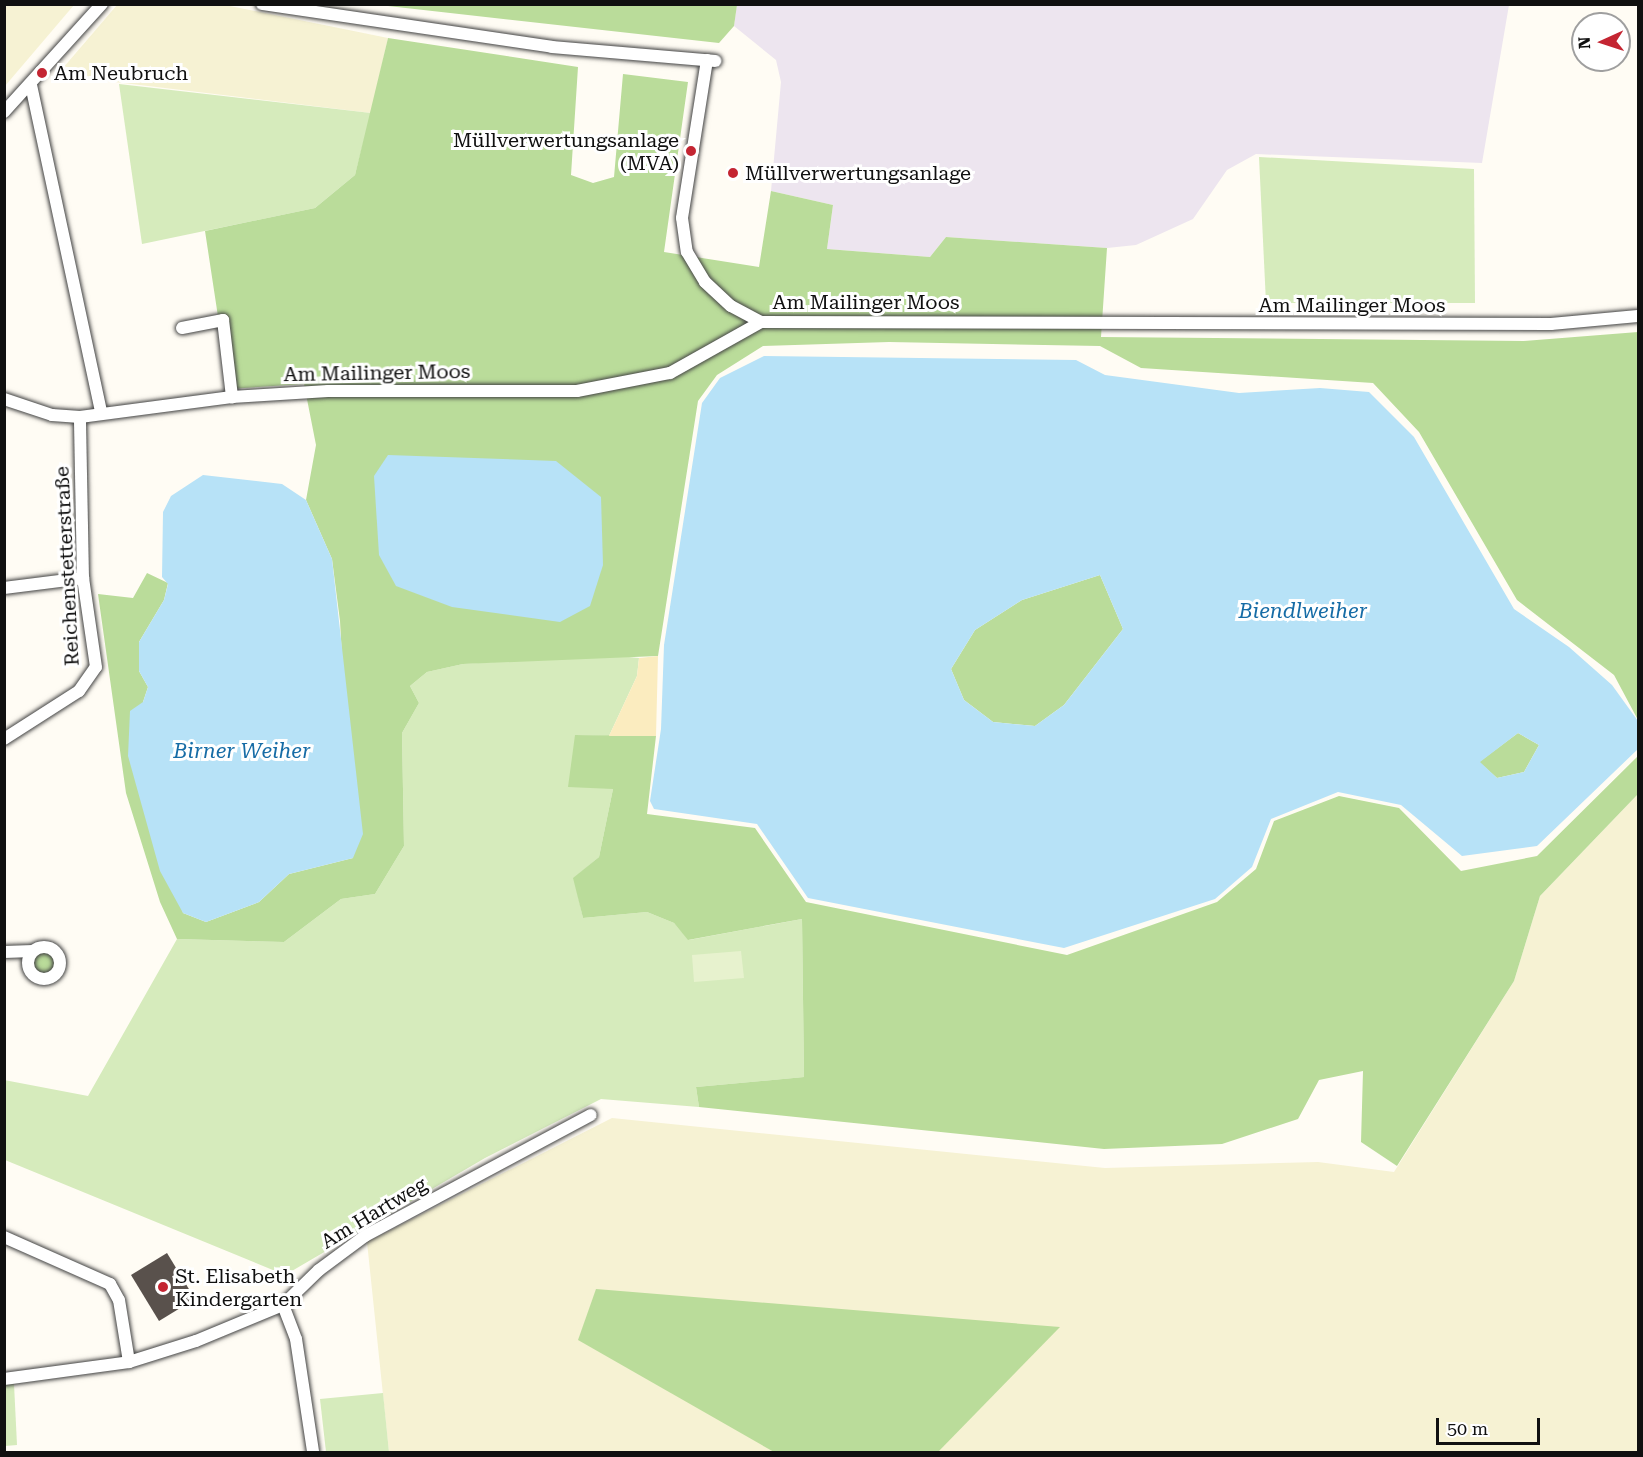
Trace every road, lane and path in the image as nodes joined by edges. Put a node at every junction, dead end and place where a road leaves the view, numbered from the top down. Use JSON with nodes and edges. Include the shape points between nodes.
{"nodes":[{"id":1,"x":102,"y":4,"type":"edge"},
{"id":2,"x":262,"y":4,"type":"edge"},
{"id":3,"x":30,"y":85,"type":"junction"},
{"id":4,"x":4,"y":112,"type":"edge"},
{"id":5,"x":1638,"y":316,"type":"edge"},
{"id":6,"x":761,"y":322,"type":"junction"},
{"id":7,"x":182,"y":328,"type":"dead end"},
{"id":8,"x":232,"y":397,"type":"junction"},
{"id":9,"x":4,"y":399,"type":"edge"},
{"id":10,"x":101,"y":412,"type":"junction"},
{"id":11,"x":80,"y":417,"type":"junction"},
{"id":12,"x":83,"y":578,"type":"junction"},
{"id":13,"x":5,"y":589,"type":"edge"},
{"id":14,"x":4,"y":739,"type":"edge"},
{"id":15,"x":33,"y":951,"type":"dead end"},
{"id":16,"x":4,"y":952,"type":"edge"},
{"id":17,"x":591,"y":1115,"type":"dead end"},
{"id":18,"x":4,"y":1237,"type":"edge"},
{"id":19,"x":283,"y":1305,"type":"junction"},
{"id":20,"x":129,"y":1362,"type":"junction"},
{"id":21,"x":4,"y":1379,"type":"edge"},
{"id":22,"x":313,"y":1452,"type":"edge"}],
"edges":[{"from":1,"to":3,"type":"street"},
{"from":2,"to":6,"type":"street","via":[[529,45],[711,61],[682,218],[687,252],[705,282],[731,306]]},
{"from":3,"to":4,"type":"street"},
{"from":3,"to":10,"type":"street"},
{"from":5,"to":6,"type":"street","name":"Am Mailinger Moos","via":[[1531,324]]},
{"from":6,"to":8,"type":"street","name":"Am Mailinger Moos","via":[[670,373],[632,384],[577,391],[328,391]]},
{"from":7,"to":8,"type":"street","via":[[223,320]]},
{"from":8,"to":10,"type":"street","name":"Am Mailinger Moos"},
{"from":9,"to":11,"type":"street","name":"Am Mailinger Moos","via":[[52,415]]},
{"from":10,"to":11,"type":"street","name":"Am Mailinger Moos"},
{"from":11,"to":12,"type":"street","name":"Reichenstetterstraße"},
{"from":12,"to":13,"type":"street"},
{"from":12,"to":14,"type":"street","name":"Reichenstetterstraße","via":[[96,667],[90,682]]},
{"from":15,"to":16,"type":"street"},
{"from":17,"to":19,"type":"street","name":"Am Hartweg","via":[[366,1236],[319,1270]]},
{"from":18,"to":20,"type":"street","via":[[110,1284],[119,1300]]},
{"from":19,"to":20,"type":"street","name":"Am Hartweg","via":[[196,1341]]},
{"from":19,"to":22,"type":"street","via":[[296,1339]]},
{"from":20,"to":21,"type":"street","name":"Am Hartweg"}]}
